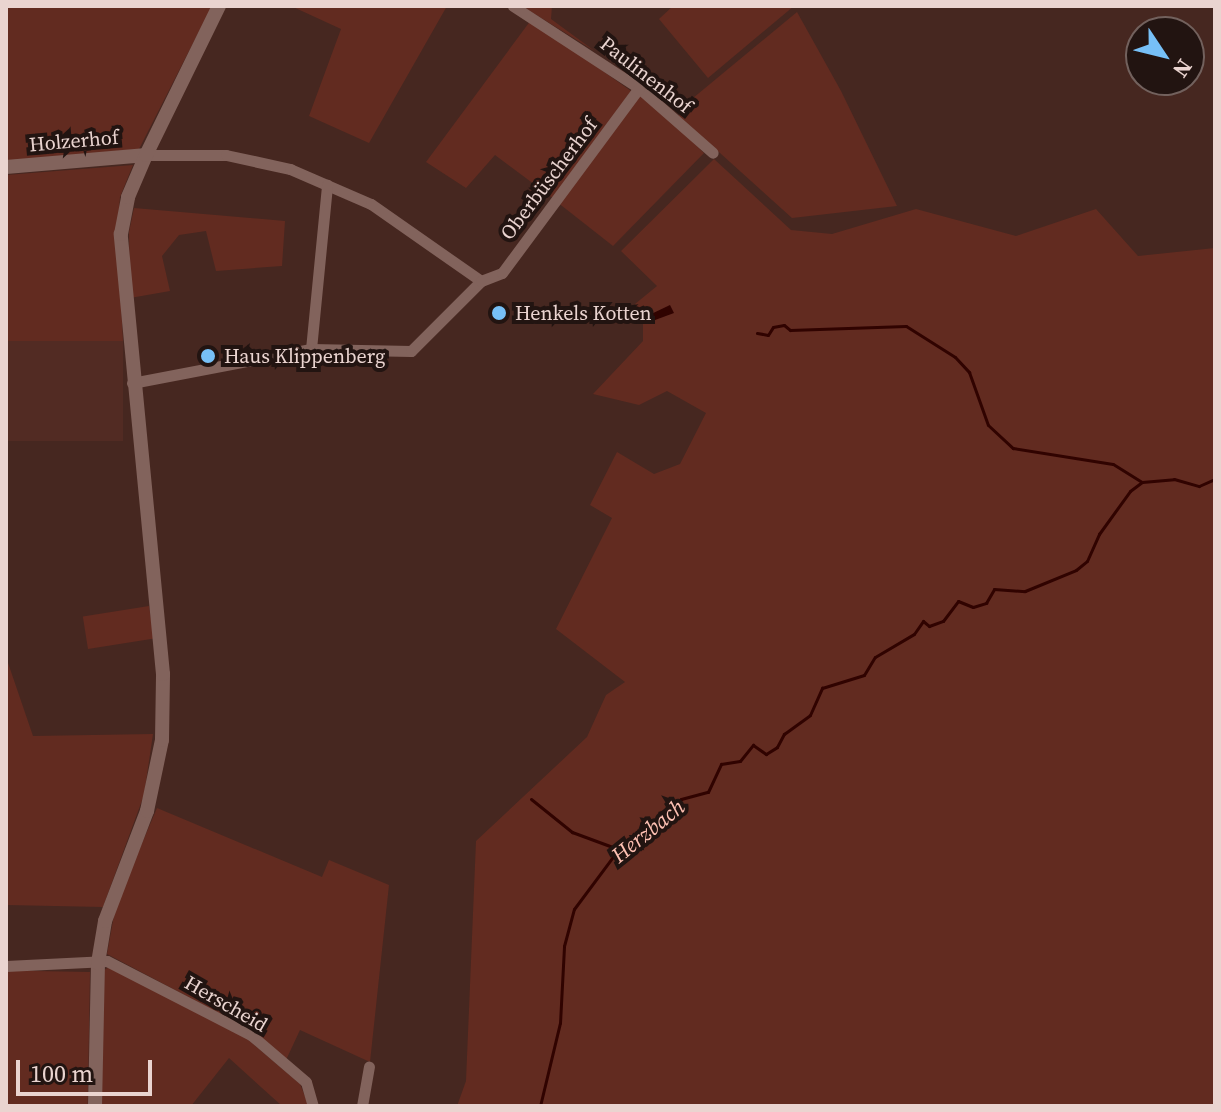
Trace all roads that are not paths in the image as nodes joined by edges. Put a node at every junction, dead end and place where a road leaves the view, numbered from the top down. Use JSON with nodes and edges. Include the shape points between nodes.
{"nodes":[{"id":1,"x":219,"y":6,"type":"edge"},
{"id":2,"x":513,"y":6,"type":"edge"},
{"id":3,"x":639,"y":88,"type":"junction"},
{"id":4,"x":713,"y":153,"type":"dead end"},
{"id":5,"x":146,"y":155,"type":"junction"},
{"id":6,"x":6,"y":167,"type":"edge"},
{"id":7,"x":327,"y":185,"type":"junction"},
{"id":8,"x":481,"y":281,"type":"junction"},
{"id":9,"x":311,"y":349,"type":"junction"},
{"id":10,"x":132,"y":383,"type":"junction"},
{"id":11,"x":98,"y":963,"type":"junction"},
{"id":12,"x":6,"y":966,"type":"edge"},
{"id":13,"x":369,"y":1067,"type":"dead end"},
{"id":14,"x":95,"y":1106,"type":"edge"},
{"id":15,"x":313,"y":1106,"type":"edge"},
{"id":16,"x":362,"y":1106,"type":"edge"}],
"edges":[{"from":1,"to":5,"type":"street"},
{"from":2,"to":3,"type":"street","name":"Paulinenhof"},
{"from":3,"to":4,"type":"street","name":"Paulinenhof"},
{"from":3,"to":8,"type":"street","name":"Oberbüscherhof","via":[[502,273]]},
{"from":5,"to":6,"type":"street","name":"Holzerhof"},
{"from":5,"to":7,"type":"street","via":[[226,155],[290,169]]},
{"from":5,"to":10,"type":"street","via":[[128,197],[121,234]]},
{"from":7,"to":8,"type":"street","via":[[382,211]]},
{"from":7,"to":9,"type":"street"},
{"from":8,"to":9,"type":"street","name":"Oberbüscherhof","via":[[411,351]]},
{"from":9,"to":10,"type":"street","name":"Oberbüscherhof"},
{"from":10,"to":11,"type":"street","via":[[163,674],[162,740],[147,811],[110,901]]},
{"from":11,"to":12,"type":"street"},
{"from":11,"to":14,"type":"street"},
{"from":11,"to":15,"type":"street","name":"Herscheid","via":[[107,961],[251,1035],[306,1082]]},
{"from":13,"to":16,"type":"street"}]}
